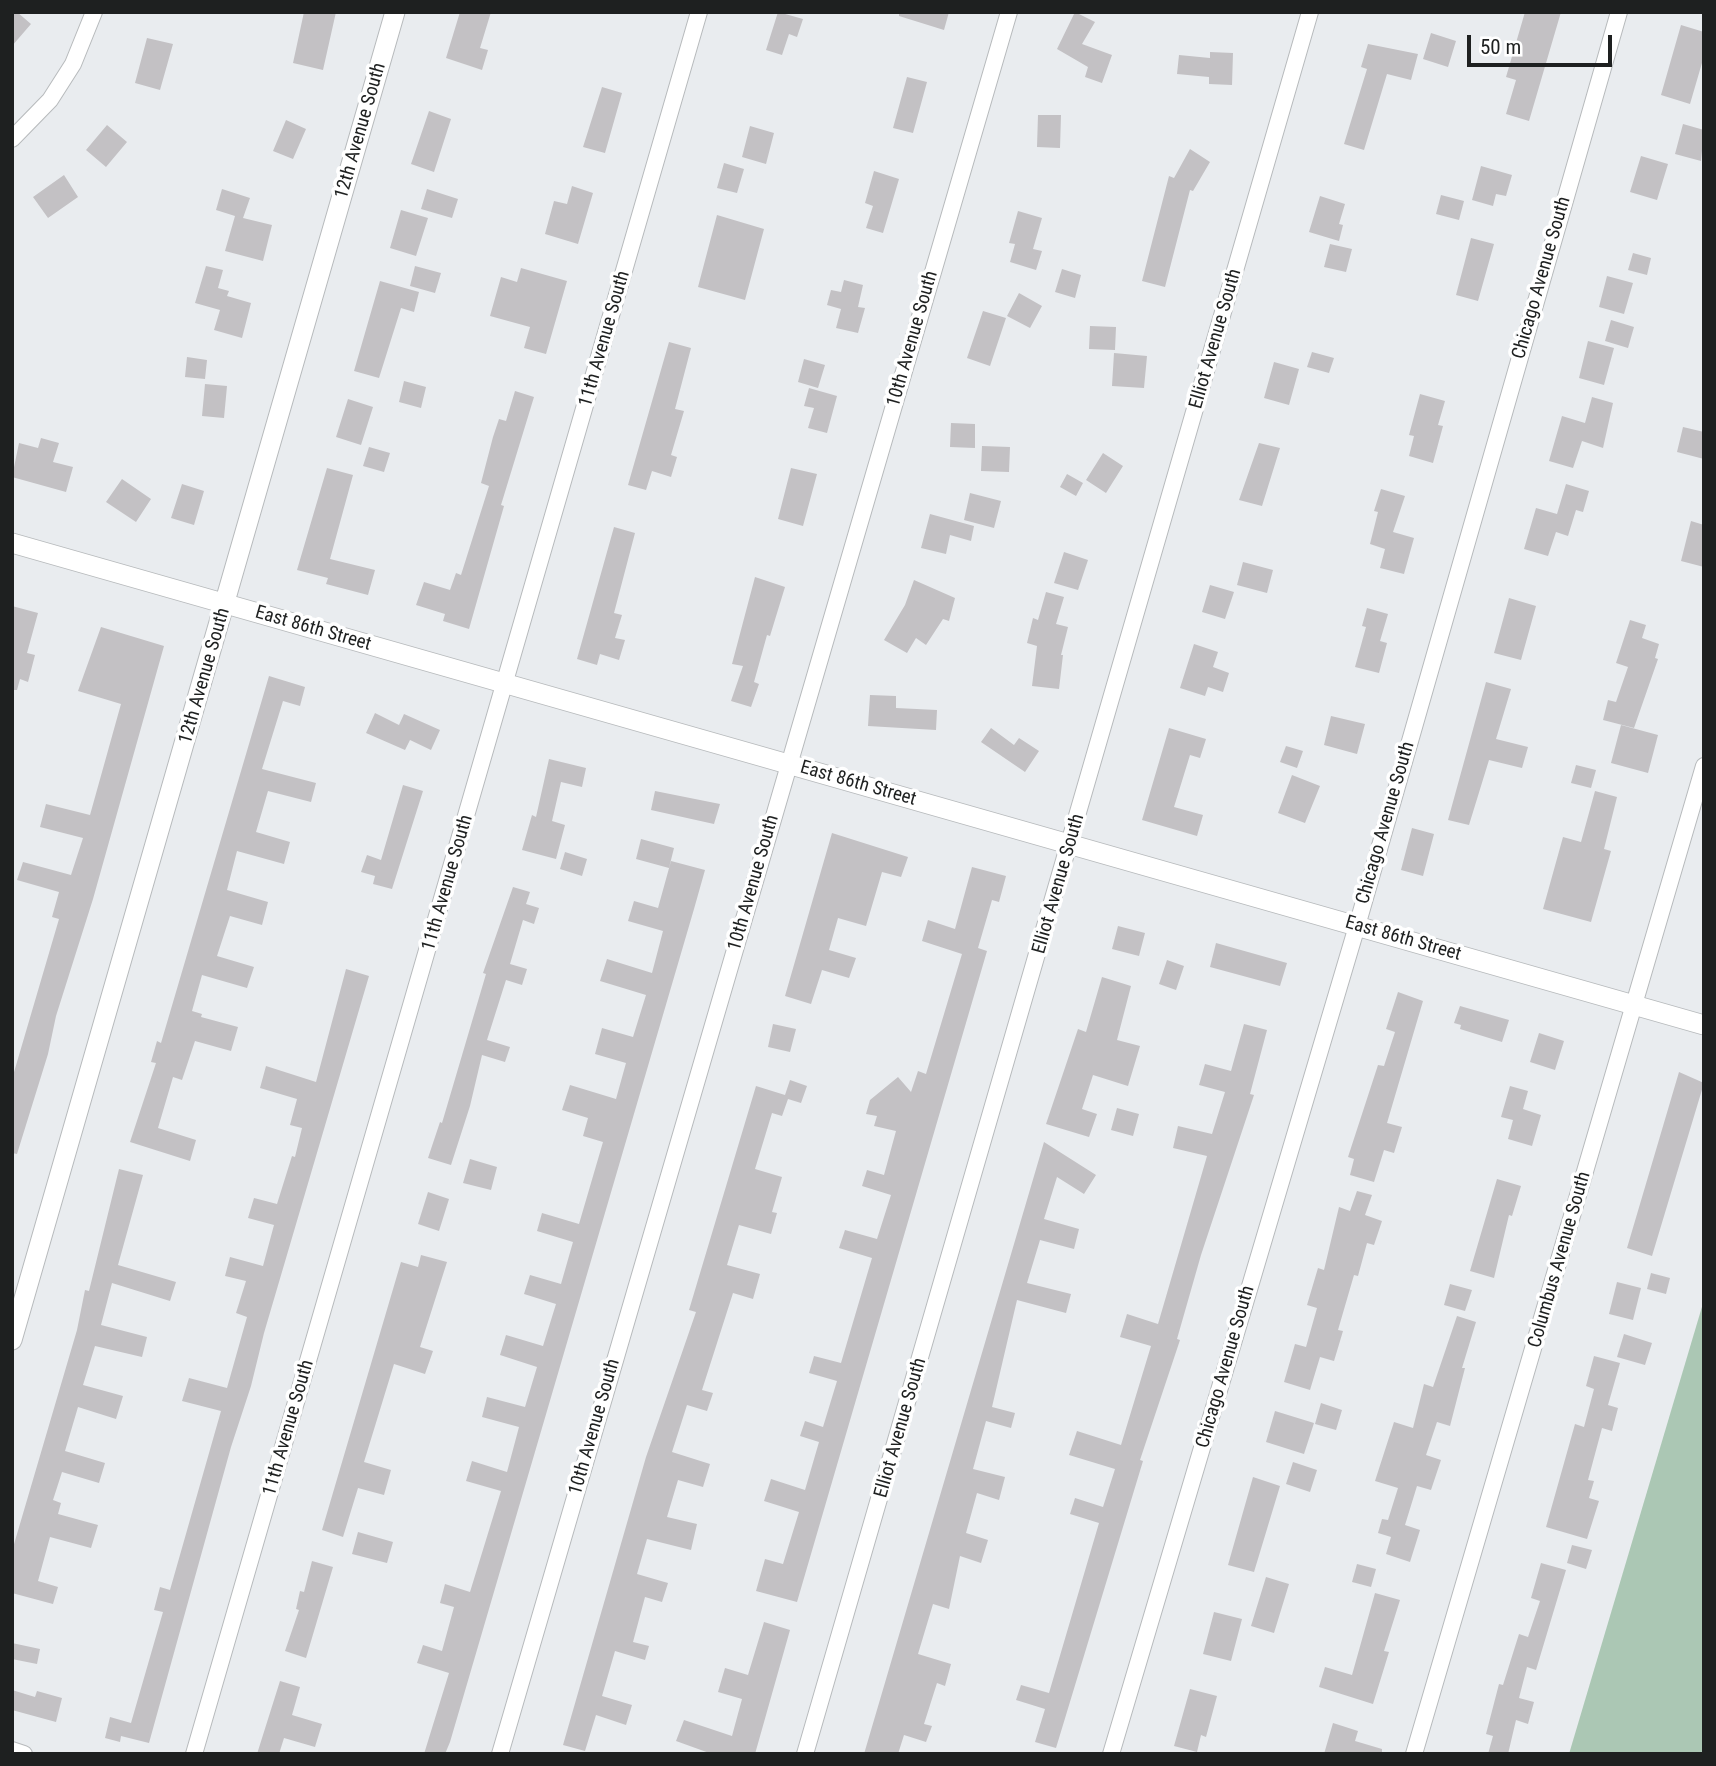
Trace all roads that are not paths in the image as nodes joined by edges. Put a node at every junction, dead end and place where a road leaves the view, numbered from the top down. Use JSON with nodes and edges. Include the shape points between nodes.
{"nodes":[{"id":1,"x":94,"y":12,"type":"edge"},
{"id":2,"x":395,"y":12,"type":"edge"},
{"id":3,"x":699,"y":12,"type":"edge"},
{"id":4,"x":1009,"y":12,"type":"edge"},
{"id":5,"x":1310,"y":12,"type":"edge"},
{"id":6,"x":1619,"y":12,"type":"edge"},
{"id":7,"x":12,"y":139,"type":"edge"},
{"id":8,"x":12,"y":543,"type":"edge"},
{"id":9,"x":226,"y":604,"type":"junction"},
{"id":10,"x":506,"y":683,"type":"junction"},
{"id":11,"x":789,"y":764,"type":"junction"},
{"id":12,"x":1704,"y":766,"type":"edge"},
{"id":13,"x":1071,"y":844,"type":"junction"},
{"id":14,"x":1357,"y":926,"type":"junction"},
{"id":15,"x":1635,"y":1006,"type":"junction"},
{"id":16,"x":1704,"y":1025,"type":"edge"},
{"id":17,"x":12,"y":1340,"type":"edge"},
{"id":18,"x":12,"y":1750,"type":"edge"},
{"id":19,"x":24,"y":1754,"type":"edge"},
{"id":20,"x":194,"y":1754,"type":"edge"},
{"id":21,"x":500,"y":1754,"type":"edge"},
{"id":22,"x":806,"y":1754,"type":"edge"},
{"id":23,"x":1111,"y":1754,"type":"edge"},
{"id":24,"x":1414,"y":1754,"type":"edge"}],
"edges":[{"from":1,"to":7,"type":"street","via":[[74,64],[50,100]]},
{"from":2,"to":9,"type":"street","name":"12th Avenue South"},
{"from":3,"to":10,"type":"street","name":"11th Avenue South"},
{"from":4,"to":11,"type":"street","name":"10th Avenue South"},
{"from":5,"to":13,"type":"street","name":"Elliot Avenue South"},
{"from":6,"to":14,"type":"street","name":"Chicago Avenue South"},
{"from":8,"to":9,"type":"street","name":"East 86th Street"},
{"from":9,"to":10,"type":"street","name":"East 86th Street"},
{"from":9,"to":17,"type":"street","name":"12th Avenue South"},
{"from":10,"to":11,"type":"street","name":"East 86th Street"},
{"from":10,"to":20,"type":"street","name":"11th Avenue South"},
{"from":11,"to":13,"type":"street","name":"East 86th Street"},
{"from":11,"to":21,"type":"street","name":"10th Avenue South"},
{"from":12,"to":15,"type":"street","name":"Columbus Avenue South"},
{"from":13,"to":14,"type":"street","name":"East 86th Street"},
{"from":13,"to":22,"type":"street","name":"Elliot Avenue South"},
{"from":14,"to":15,"type":"street","name":"East 86th Street"},
{"from":14,"to":23,"type":"street","name":"Chicago Avenue South"},
{"from":15,"to":16,"type":"street","name":"East 86th Street"},
{"from":15,"to":24,"type":"street","name":"Columbus Avenue South"},
{"from":18,"to":19,"type":"street"}]}
